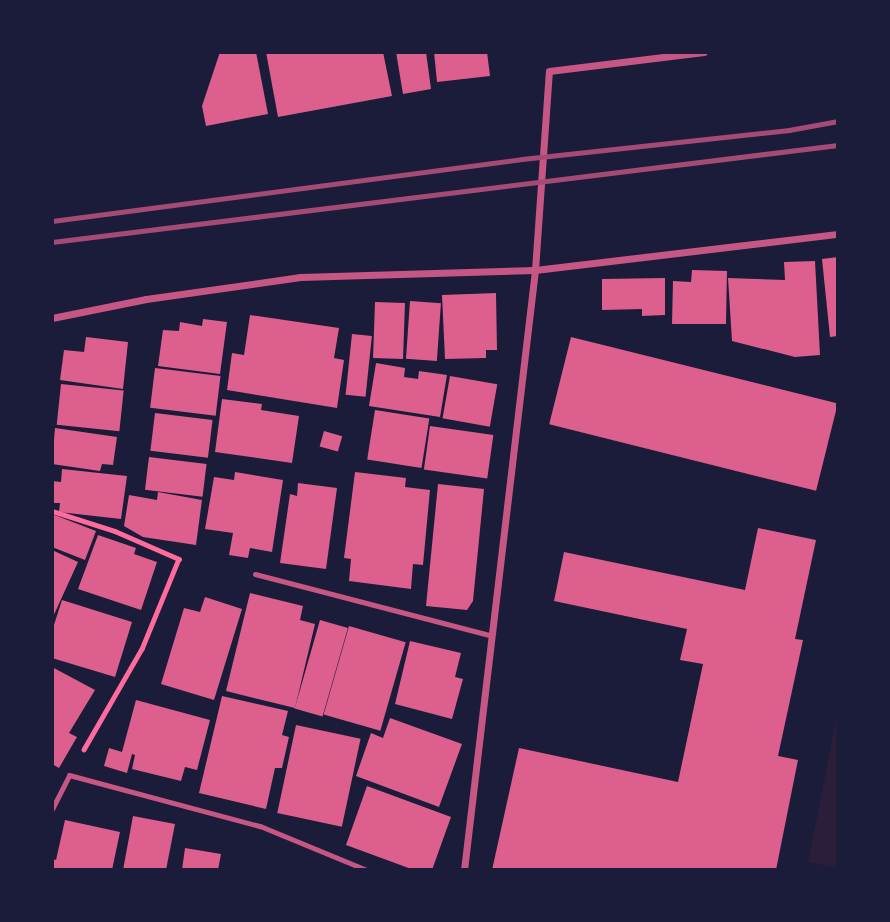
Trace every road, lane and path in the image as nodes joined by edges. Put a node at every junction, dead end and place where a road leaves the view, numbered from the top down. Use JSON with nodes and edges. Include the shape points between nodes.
{"nodes":[{"id":1,"x":704,"y":52,"type":"edge"},
{"id":2,"x":838,"y":234,"type":"edge"},
{"id":3,"x":535,"y":270,"type":"junction"},
{"id":4,"x":52,"y":318,"type":"edge"},
{"id":5,"x":52,"y":511,"type":"edge"},
{"id":6,"x":255,"y":574,"type":"dead end"},
{"id":7,"x":489,"y":635,"type":"junction"},
{"id":8,"x":69,"y":775,"type":"junction"},
{"id":9,"x":52,"y":809,"type":"edge"},
{"id":10,"x":367,"y":870,"type":"edge"},
{"id":11,"x":464,"y":870,"type":"edge"}],
"edges":[{"from":1,"to":3,"type":"street","via":[[549,71]]},
{"from":2,"to":3,"type":"street"},
{"from":3,"to":4,"type":"street","via":[[300,277]]},
{"from":3,"to":7,"type":"street"},
{"from":5,"to":8,"type":"path","via":[[115,531],[179,559],[142,649]]},
{"from":6,"to":7,"type":"lane"},
{"from":7,"to":11,"type":"street"},
{"from":8,"to":9,"type":"lane"},
{"from":8,"to":10,"type":"lane","via":[[260,827]]}]}
